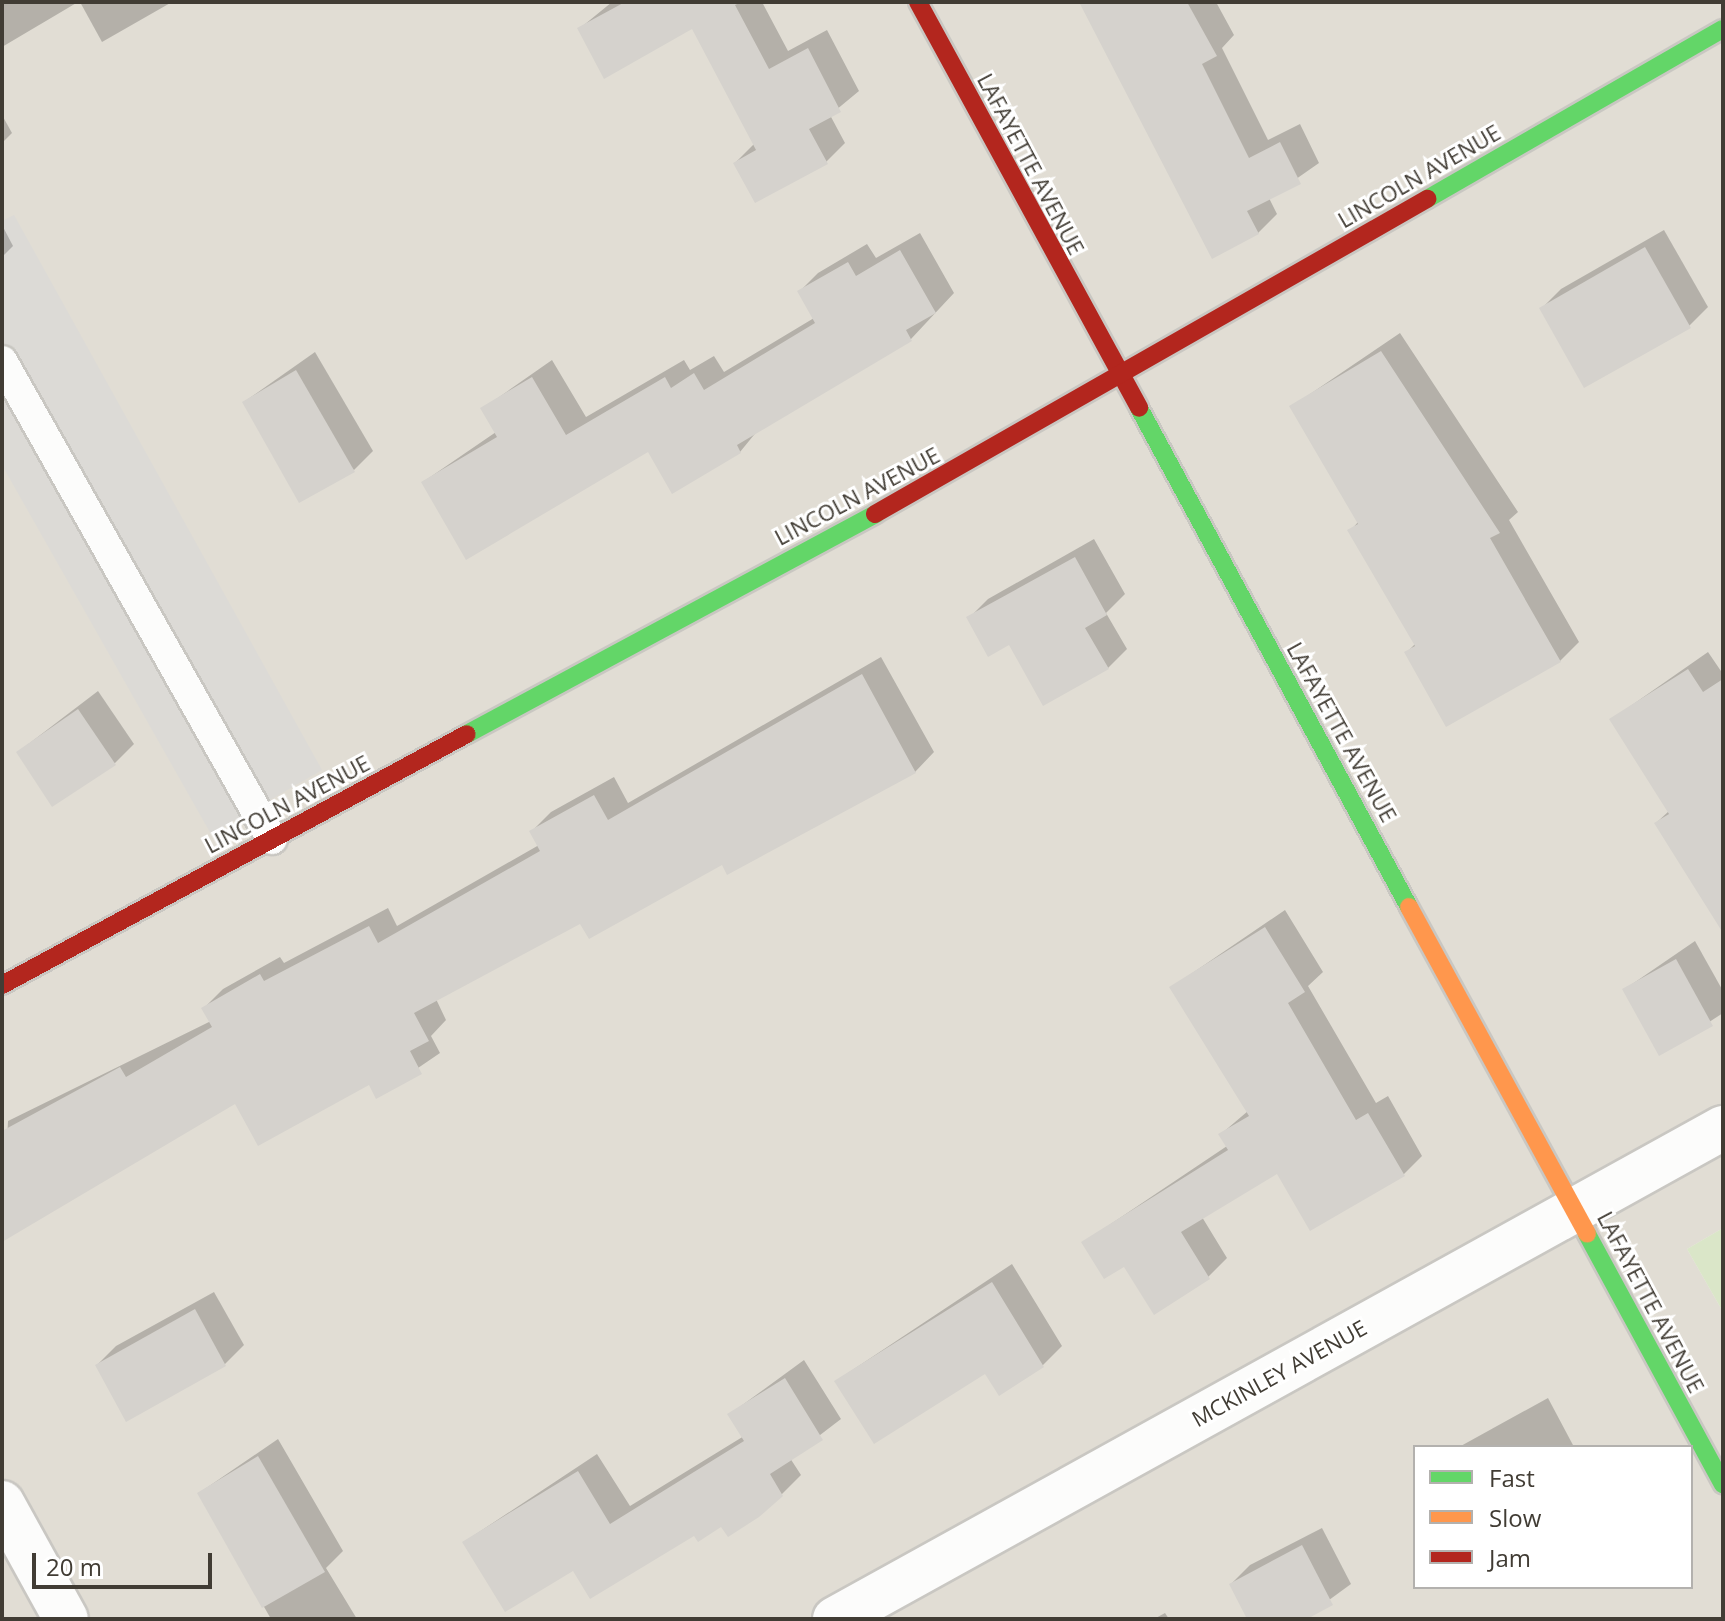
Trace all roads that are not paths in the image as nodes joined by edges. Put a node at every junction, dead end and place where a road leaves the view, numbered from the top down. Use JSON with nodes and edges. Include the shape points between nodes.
{"nodes":[{"id":1,"x":918,"y":2,"type":"edge"},
{"id":2,"x":1723,"y":29,"type":"edge"},
{"id":3,"x":2,"y":361,"type":"edge"},
{"id":4,"x":1117,"y":377,"type":"junction"},
{"id":5,"x":272,"y":839,"type":"junction"},
{"id":6,"x":2,"y":985,"type":"edge"},
{"id":7,"x":1723,"y":1128,"type":"edge"},
{"id":8,"x":1574,"y":1210,"type":"junction"},
{"id":9,"x":1723,"y":1485,"type":"edge"},
{"id":10,"x":2,"y":1503,"type":"edge"},
{"id":11,"x":66,"y":1619,"type":"edge"},
{"id":12,"x":835,"y":1619,"type":"edge"}],
"edges":[{"from":1,"to":4,"type":"street","name":"LAFAYETTE AVENUE"},
{"from":2,"to":4,"type":"street","name":"LINCOLN AVENUE"},
{"from":3,"to":5,"type":"lane"},
{"from":4,"to":5,"type":"street","name":"LINCOLN AVENUE"},
{"from":4,"to":8,"type":"street","name":"LAFAYETTE AVENUE"},
{"from":5,"to":6,"type":"street","name":"LINCOLN AVENUE"},
{"from":7,"to":8,"type":"street","name":"MCKINLEY AVENUE"},
{"from":8,"to":9,"type":"street","name":"LAFAYETTE AVENUE"},
{"from":8,"to":12,"type":"street","name":"MCKINLEY AVENUE"},
{"from":10,"to":11,"type":"street"}]}
